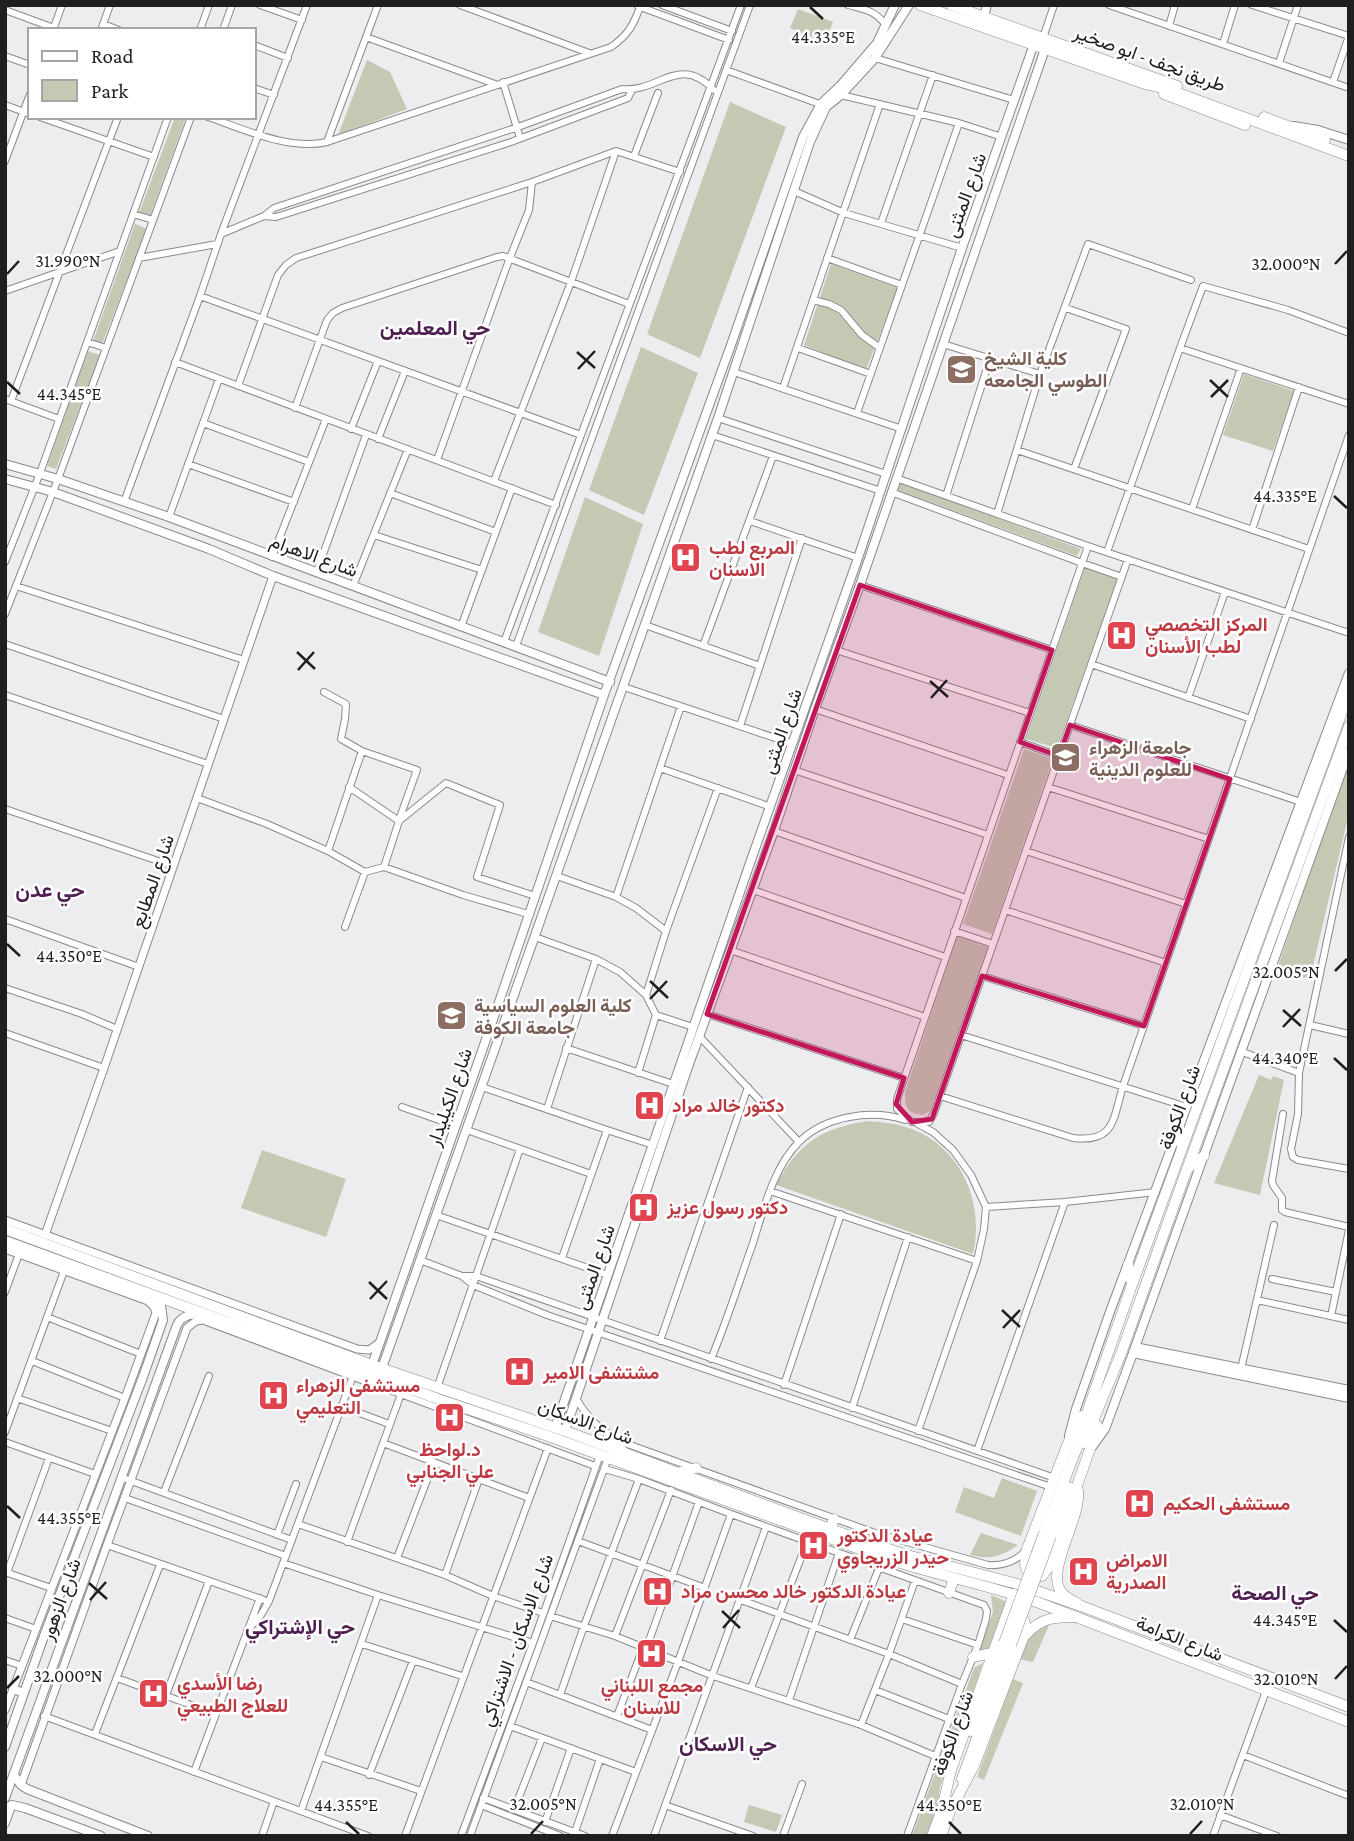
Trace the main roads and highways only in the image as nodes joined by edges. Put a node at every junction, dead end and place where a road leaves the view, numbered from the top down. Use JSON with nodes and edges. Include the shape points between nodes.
{"nodes":[{"id":1,"x":895,"y":5,"type":"edge"},
{"id":2,"x":909,"y":5,"type":"edge"},
{"id":3,"x":920,"y":5,"type":"edge"},
{"id":4,"x":951,"y":5,"type":"edge"},
{"id":5,"x":987,"y":5,"type":"edge"},
{"id":6,"x":980,"y":12,"type":"edge"},
{"id":7,"x":1041,"y":44,"type":"junction"},
{"id":8,"x":1145,"y":84,"type":"junction"},
{"id":9,"x":836,"y":94,"type":"junction"},
{"id":10,"x":824,"y":105,"type":"junction"},
{"id":11,"x":1284,"y":124,"type":"junction"},
{"id":12,"x":1349,"y":141,"type":"edge"},
{"id":13,"x":1349,"y":149,"type":"edge"},
{"id":14,"x":1349,"y":156,"type":"edge"},
{"id":15,"x":1349,"y":163,"type":"edge"},
{"id":16,"x":751,"y":287,"type":"junction"},
{"id":17,"x":750,"y":320,"type":"junction"},
{"id":18,"x":930,"y":343,"type":"junction"},
{"id":19,"x":731,"y":345,"type":"junction"},
{"id":20,"x":742,"y":346,"type":"junction"},
{"id":21,"x":943,"y":346,"type":"junction"},
{"id":22,"x":923,"y":366,"type":"junction"},
{"id":23,"x":935,"y":368,"type":"junction"},
{"id":24,"x":5,"y":464,"type":"edge"},
{"id":25,"x":5,"y":479,"type":"edge"},
{"id":26,"x":215,"y":536,"type":"junction"},
{"id":27,"x":229,"y":541,"type":"junction"},
{"id":28,"x":209,"y":549,"type":"junction"},
{"id":29,"x":224,"y":555,"type":"junction"},
{"id":30,"x":404,"y":604,"type":"junction"},
{"id":31,"x":420,"y":611,"type":"junction"},
{"id":32,"x":400,"y":621,"type":"junction"},
{"id":33,"x":414,"y":626,"type":"junction"},
{"id":34,"x":557,"y":662,"type":"junction"},
{"id":35,"x":1349,"y":673,"type":"edge"},
{"id":36,"x":552,"y":676,"type":"junction"},
{"id":37,"x":610,"y":682,"type":"junction"},
{"id":38,"x":1349,"y":693,"type":"edge"},
{"id":39,"x":604,"y":695,"type":"junction"},
{"id":40,"x":1344,"y":723,"type":"edge"},
{"id":41,"x":1327,"y":731,"type":"junction"},
{"id":42,"x":1349,"y":751,"type":"edge"},
{"id":43,"x":755,"y":849,"type":"junction"},
{"id":44,"x":766,"y":851,"type":"junction"},
{"id":45,"x":750,"y":863,"type":"junction"},
{"id":46,"x":761,"y":867,"type":"junction"},
{"id":47,"x":1283,"y":876,"type":"junction"},
{"id":48,"x":1296,"y":896,"type":"junction"},
{"id":49,"x":521,"y":934,"type":"junction"},
{"id":50,"x":520,"y":978,"type":"junction"},
{"id":51,"x":497,"y":1008,"type":"junction"},
{"id":52,"x":508,"y":1011,"type":"junction"},
{"id":53,"x":688,"y":1054,"type":"junction"},
{"id":54,"x":684,"y":1066,"type":"junction"},
{"id":55,"x":1179,"y":1128,"type":"junction"},
{"id":56,"x":1182,"y":1149,"type":"junction"},
{"id":57,"x":1203,"y":1156,"type":"junction"},
{"id":58,"x":1187,"y":1170,"type":"junction"},
{"id":59,"x":5,"y":1228,"type":"edge"},
{"id":60,"x":19,"y":1234,"type":"junction"},
{"id":61,"x":11,"y":1247,"type":"edge"},
{"id":62,"x":1128,"y":1265,"type":"junction"},
{"id":63,"x":1132,"y":1285,"type":"junction"},
{"id":64,"x":150,"y":1295,"type":"junction"},
{"id":65,"x":207,"y":1314,"type":"junction"},
{"id":66,"x":379,"y":1343,"type":"junction"},
{"id":67,"x":390,"y":1347,"type":"junction"},
{"id":68,"x":1134,"y":1350,"type":"junction"},
{"id":69,"x":379,"y":1374,"type":"junction"},
{"id":70,"x":143,"y":1377,"type":"junction"},
{"id":71,"x":1349,"y":1390,"type":"edge"},
{"id":72,"x":1349,"y":1398,"type":"edge"},
{"id":73,"x":150,"y":1399,"type":"junction"},
{"id":74,"x":1095,"y":1405,"type":"junction"},
{"id":75,"x":560,"y":1429,"type":"junction"},
{"id":76,"x":609,"y":1435,"type":"road end"},
{"id":77,"x":1068,"y":1443,"type":"junction"},
{"id":78,"x":1090,"y":1449,"type":"junction"},
{"id":79,"x":625,"y":1453,"type":"junction"},
{"id":80,"x":695,"y":1468,"type":"road end"},
{"id":81,"x":677,"y":1473,"type":"junction"},
{"id":82,"x":1077,"y":1487,"type":"junction"},
{"id":83,"x":717,"y":1509,"type":"road end"},
{"id":84,"x":732,"y":1509,"type":"junction"},
{"id":85,"x":69,"y":1543,"type":"road end"},
{"id":86,"x":78,"y":1546,"type":"junction"},
{"id":87,"x":880,"y":1551,"type":"junction"},
{"id":88,"x":901,"y":1559,"type":"junction"},
{"id":89,"x":1000,"y":1565,"type":"road end"},
{"id":90,"x":996,"y":1577,"type":"junction"},
{"id":91,"x":954,"y":1578,"type":"junction"},
{"id":92,"x":1016,"y":1589,"type":"junction"},
{"id":93,"x":949,"y":1593,"type":"road end"},
{"id":94,"x":1039,"y":1597,"type":"junction"},
{"id":95,"x":1081,"y":1606,"type":"junction"},
{"id":96,"x":1007,"y":1612,"type":"junction"},
{"id":97,"x":1077,"y":1617,"type":"junction"},
{"id":98,"x":50,"y":1619,"type":"junction"},
{"id":99,"x":67,"y":1626,"type":"junction"},
{"id":100,"x":1166,"y":1638,"type":"junction"},
{"id":101,"x":1022,"y":1641,"type":"junction"},
{"id":102,"x":1192,"y":1648,"type":"junction"},
{"id":103,"x":40,"y":1649,"type":"junction"},
{"id":104,"x":1162,"y":1650,"type":"junction"},
{"id":105,"x":992,"y":1653,"type":"junction"},
{"id":106,"x":56,"y":1654,"type":"junction"},
{"id":107,"x":973,"y":1657,"type":"road end"},
{"id":108,"x":1187,"y":1660,"type":"junction"},
{"id":109,"x":13,"y":1689,"type":"road end"},
{"id":110,"x":24,"y":1693,"type":"junction"},
{"id":111,"x":1349,"y":1707,"type":"edge"},
{"id":112,"x":1349,"y":1722,"type":"edge"},
{"id":113,"x":8,"y":1732,"type":"edge"},
{"id":114,"x":5,"y":1747,"type":"edge"},
{"id":115,"x":14,"y":1775,"type":"junction"},
{"id":116,"x":5,"y":1798,"type":"edge"},
{"id":117,"x":65,"y":1804,"type":"junction"},
{"id":118,"x":9,"y":1807,"type":"edge"},
{"id":119,"x":947,"y":1809,"type":"junction"},
{"id":120,"x":60,"y":1821,"type":"junction"},
{"id":121,"x":101,"y":1836,"type":"edge"},
{"id":122,"x":148,"y":1836,"type":"edge"},
{"id":123,"x":932,"y":1836,"type":"edge"},
{"id":124,"x":941,"y":1836,"type":"edge"}],
"edges":[{"from":1,"to":9,"type":"main road","via":[[877,43]]},
{"from":2,"to":9,"type":"main road","via":[[875,58]]},
{"from":3,"to":7,"type":"main road","name":"طريق نجف - ابو صخير"},
{"from":4,"to":6,"type":"main road","name":"طريق نجف - ابو صخير"},
{"from":5,"to":6,"type":"main road"},
{"from":6,"to":7,"type":"main road","name":"طريق نجف - ابو صخير"},
{"from":7,"to":8,"type":"main road","name":"طريق نجف - ابو صخير"},
{"from":7,"to":11,"type":"main road","name":"طريق نجف - ابو صخير"},
{"from":7,"to":18,"type":"main road","name":"شارع المثنى","via":[[1014,100]]},
{"from":7,"to":21,"type":"main road","name":"شارع المثنى"},
{"from":8,"to":14,"type":"main road","name":"طريق نجف - ابو صخير"},
{"from":8,"to":15,"type":"main road"},
{"from":9,"to":10,"type":"main road"},
{"from":10,"to":16,"type":"main road","via":[[803,137]]},
{"from":10,"to":17,"type":"main road"},
{"from":11,"to":12,"type":"main road"},
{"from":11,"to":13,"type":"main road","name":"طريق نجف - ابو صخير"},
{"from":16,"to":17,"type":"main road","via":[[743,318]]},
{"from":16,"to":19,"type":"main road","name":"شارع الكيليدار"},
{"from":17,"to":20,"type":"main road","name":"شارع الكيليدار"},
{"from":18,"to":21,"type":"main road","via":[[934,351]]},
{"from":18,"to":22,"type":"main road","name":"شارع المثنى"},
{"from":19,"to":20,"type":"main road","via":[[737,340]]},
{"from":19,"to":37,"type":"main road","name":"شارع الكيليدار"},
{"from":20,"to":50,"type":"main road","name":"شارع الكيليدار"},
{"from":21,"to":23,"type":"main road","name":"شارع المثنى"},
{"from":22,"to":23,"type":"main road","via":[[930,362]]},
{"from":22,"to":43,"type":"main road","name":"شارع المثنى"},
{"from":23,"to":44,"type":"main road","name":"شارع المثنى"},
{"from":24,"to":26,"type":"main road","name":"شارع الاهرام"},
{"from":25,"to":28,"type":"main road","name":"شارع الاهرام"},
{"from":26,"to":27,"type":"main road","name":"شارع الاهرام"},
{"from":26,"to":28,"type":"main road"},
{"from":27,"to":29,"type":"main road","via":[[223,547]]},
{"from":27,"to":30,"type":"main road","name":"شارع الاهرام"},
{"from":28,"to":29,"type":"main road","name":"شارع الاهرام"},
{"from":29,"to":32,"type":"main road","name":"شارع الاهرام"},
{"from":30,"to":31,"type":"main road","name":"شارع الاهرام"},
{"from":30,"to":32,"type":"main road","via":[[406,614]]},
{"from":31,"to":33,"type":"main road","via":[[412,617]]},
{"from":31,"to":34,"type":"main road","name":"شارع الاهرام"},
{"from":32,"to":33,"type":"main road","name":"شارع الاهرام"},
{"from":33,"to":36,"type":"main road","name":"شارع الاهرام"},
{"from":34,"to":36,"type":"main road"},
{"from":34,"to":37,"type":"main road","name":"شارع الاهرام"},
{"from":35,"to":41,"type":"main road"},
{"from":36,"to":39,"type":"main road","name":"شارع الاهرام"},
{"from":37,"to":39,"type":"main road","name":"شارع الكيليدار"},
{"from":38,"to":40,"type":"main road","name":"شارع الكوفة"},
{"from":39,"to":49,"type":"main road","name":"شارع الكيليدار"},
{"from":40,"to":41,"type":"main road"},
{"from":40,"to":47,"type":"main road","name":"شارع الكوفة"},
{"from":41,"to":47,"type":"main road","via":[[1301,802]]},
{"from":42,"to":48,"type":"main road"},
{"from":43,"to":44,"type":"main road","via":[[760,854]]},
{"from":43,"to":45,"type":"main road","name":"شارع المثنى"},
{"from":44,"to":46,"type":"main road","name":"شارع المثنى"},
{"from":45,"to":46,"type":"main road","via":[[757,860]]},
{"from":45,"to":53,"type":"main road","name":"شارع المثنى","via":[[693,1027]]},
{"from":46,"to":53,"type":"main road","name":"شارع المثنى","via":[[699,1036]]},
{"from":47,"to":48,"type":"main road"},
{"from":47,"to":55,"type":"main road"},
{"from":47,"to":56,"type":"main road","name":"شارع الكوفة"},
{"from":47,"to":58,"type":"main road","name":"شارع الكوفة"},
{"from":48,"to":57,"type":"main road"},
{"from":49,"to":50,"type":"main road","via":[[523,943],[511,977],[513,982]]},
{"from":49,"to":51,"type":"main road","name":"شارع الكيليدار"},
{"from":50,"to":52,"type":"main road","name":"شارع الكيليدار"},
{"from":51,"to":52,"type":"main road","via":[[504,1004]]},
{"from":51,"to":66,"type":"main road","name":"شارع الكيليدار"},
{"from":52,"to":67,"type":"main road","name":"شارع الكيليدار"},
{"from":53,"to":54,"type":"main road","name":"شارع المثنى"},
{"from":54,"to":75,"type":"main road","name":"شارع المثنى","via":[[599,1333]]},
{"from":54,"to":75,"type":"main road","name":"شارع المثنى","via":[[673,1084],[593,1318]]},
{"from":55,"to":56,"type":"main road"},
{"from":55,"to":62,"type":"main road"},
{"from":56,"to":63,"type":"main road","name":"شارع الكوفة"},
{"from":57,"to":58,"type":"main road"},
{"from":57,"to":68,"type":"main road"},
{"from":58,"to":74,"type":"main road","name":"شارع الكوفة","via":[[1127,1338]]},
{"from":59,"to":60,"type":"main road","name":"شارع الاسكان"},
{"from":60,"to":61,"type":"main road"},
{"from":60,"to":69,"type":"main road","name":"شارع الاسكان","via":[[294,1330]]},
{"from":61,"to":64,"type":"main road","name":"شارع الاسكان"},
{"from":62,"to":63,"type":"main road"},
{"from":62,"to":77,"type":"main road"},
{"from":63,"to":74,"type":"main road","name":"شارع الكوفة"},
{"from":64,"to":65,"type":"main road","name":"شارع الاسكان"},
{"from":64,"to":70,"type":"main road","name":"شارع الزهور","via":[[161,1306],[163,1320]]},
{"from":65,"to":69,"type":"main road","name":"شارع الاسكان","via":[[245,1332]]},
{"from":65,"to":73,"type":"main road","name":"شارع الزهور","via":[[179,1321]]},
{"from":66,"to":67,"type":"main road"},
{"from":66,"to":69,"type":"main road","name":"شارع الكيليدار"},
{"from":67,"to":69,"type":"main road","name":"شارع الكيليدار"},
{"from":68,"to":71,"type":"main road"},
{"from":68,"to":72,"type":"main road"},
{"from":68,"to":78,"type":"main road","via":[[1105,1429]]},
{"from":69,"to":75,"type":"main road","name":"شارع الاسكان"},
{"from":69,"to":84,"type":"main road","name":"شارع الاسكان","via":[[439,1404],[548,1436]]},
{"from":70,"to":73,"type":"main road","via":[[153,1381]]},
{"from":70,"to":86,"type":"main road","name":"شارع الزهور","via":[[108,1453]]},
{"from":73,"to":99,"type":"main road","name":"شارع الزهور","via":[[126,1479]]},
{"from":74,"to":77,"type":"main road"},
{"from":74,"to":78,"type":"main road"},
{"from":74,"to":119,"type":"main road","name":"شارع الكوفة","bridge":true},
{"from":75,"to":79,"type":"main road","name":"شارع الاسكان"},
{"from":76,"to":79,"type":"main road"},
{"from":77,"to":82,"type":"main road","via":[[1027,1549],[1025,1566],[1033,1576],[1042,1576],[1048,1569]]},
{"from":78,"to":82,"type":"main road"},
{"from":79,"to":81,"type":"main road","name":"شارع الاسكان"},
{"from":80,"to":81,"type":"main road"},
{"from":81,"to":87,"type":"main road","name":"شارع الاسكان","via":[[832,1524]]},
{"from":82,"to":95,"type":"main road","via":[[1078,1509],[1056,1573],[1062,1592]]},
{"from":83,"to":84,"type":"main road"},
{"from":84,"to":87,"type":"main road","name":"شارع الاسكان"},
{"from":85,"to":86,"type":"main road"},
{"from":86,"to":98,"type":"main road","name":"شارع الزهور"},
{"from":87,"to":88,"type":"main road","name":"شارع الاسكان"},
{"from":88,"to":90,"type":"main road","name":"شارع الاسكان"},
{"from":88,"to":91,"type":"main road","name":"شارع الاسكان"},
{"from":89,"to":90,"type":"main road"},
{"from":90,"to":92,"type":"main road","name":"شارع الاسكان"},
{"from":91,"to":92,"type":"main road","name":"شارع الاسكان"},
{"from":91,"to":93,"type":"main road"},
{"from":92,"to":94,"type":"main road","name":"شارع الاسكان"},
{"from":92,"to":96,"type":"main road"},
{"from":94,"to":95,"type":"main road","name":"شارع الكرامة"},
{"from":94,"to":97,"type":"main road","name":"شارع الكرامة"},
{"from":95,"to":100,"type":"main road","name":"شارع الكرامة"},
{"from":96,"to":101,"type":"main road","via":[[1020,1614],[1025,1621]]},
{"from":96,"to":105,"type":"main road"},
{"from":97,"to":101,"type":"main road","via":[[1043,1620]]},
{"from":97,"to":104,"type":"main road","name":"شارع الكرامة"},
{"from":98,"to":99,"type":"main road","via":[[55,1628]]},
{"from":98,"to":103,"type":"main road","name":"شارع الزهور"},
{"from":99,"to":106,"type":"main road","name":"شارع الزهور"},
{"from":100,"to":102,"type":"main road","name":"شارع الكرامة"},
{"from":100,"to":104,"type":"main road"},
{"from":101,"to":119,"type":"main road","via":[[974,1766]]},
{"from":102,"to":108,"type":"main road"},
{"from":102,"to":111,"type":"main road","name":"شارع الكرامة"},
{"from":103,"to":106,"type":"main road","via":[[49,1645]]},
{"from":103,"to":110,"type":"main road","name":"شارع الزهور"},
{"from":104,"to":108,"type":"main road","name":"شارع الكرامة"},
{"from":105,"to":107,"type":"main road"},
{"from":105,"to":119,"type":"main road","via":[[951,1770]]},
{"from":106,"to":115,"type":"main road","name":"شارع الزهور"},
{"from":108,"to":112,"type":"main road","name":"شارع الكرامة"},
{"from":109,"to":110,"type":"main road"},
{"from":110,"to":113,"type":"main road","name":"شارع الزهور"},
{"from":113,"to":114,"type":"main road","name":"شارع الزهور"},
{"from":115,"to":116,"type":"main road","name":"شارع الزهور"},
{"from":115,"to":117,"type":"main road","via":[[27,1789]]},
{"from":117,"to":120,"type":"main road"},
{"from":117,"to":122,"type":"main road"},
{"from":118,"to":120,"type":"main road"},
{"from":119,"to":123,"type":"main road","name":"شارع الكوفة"},
{"from":119,"to":124,"type":"main road","name":"شارع الكوفة"},
{"from":120,"to":121,"type":"main road"}]}
